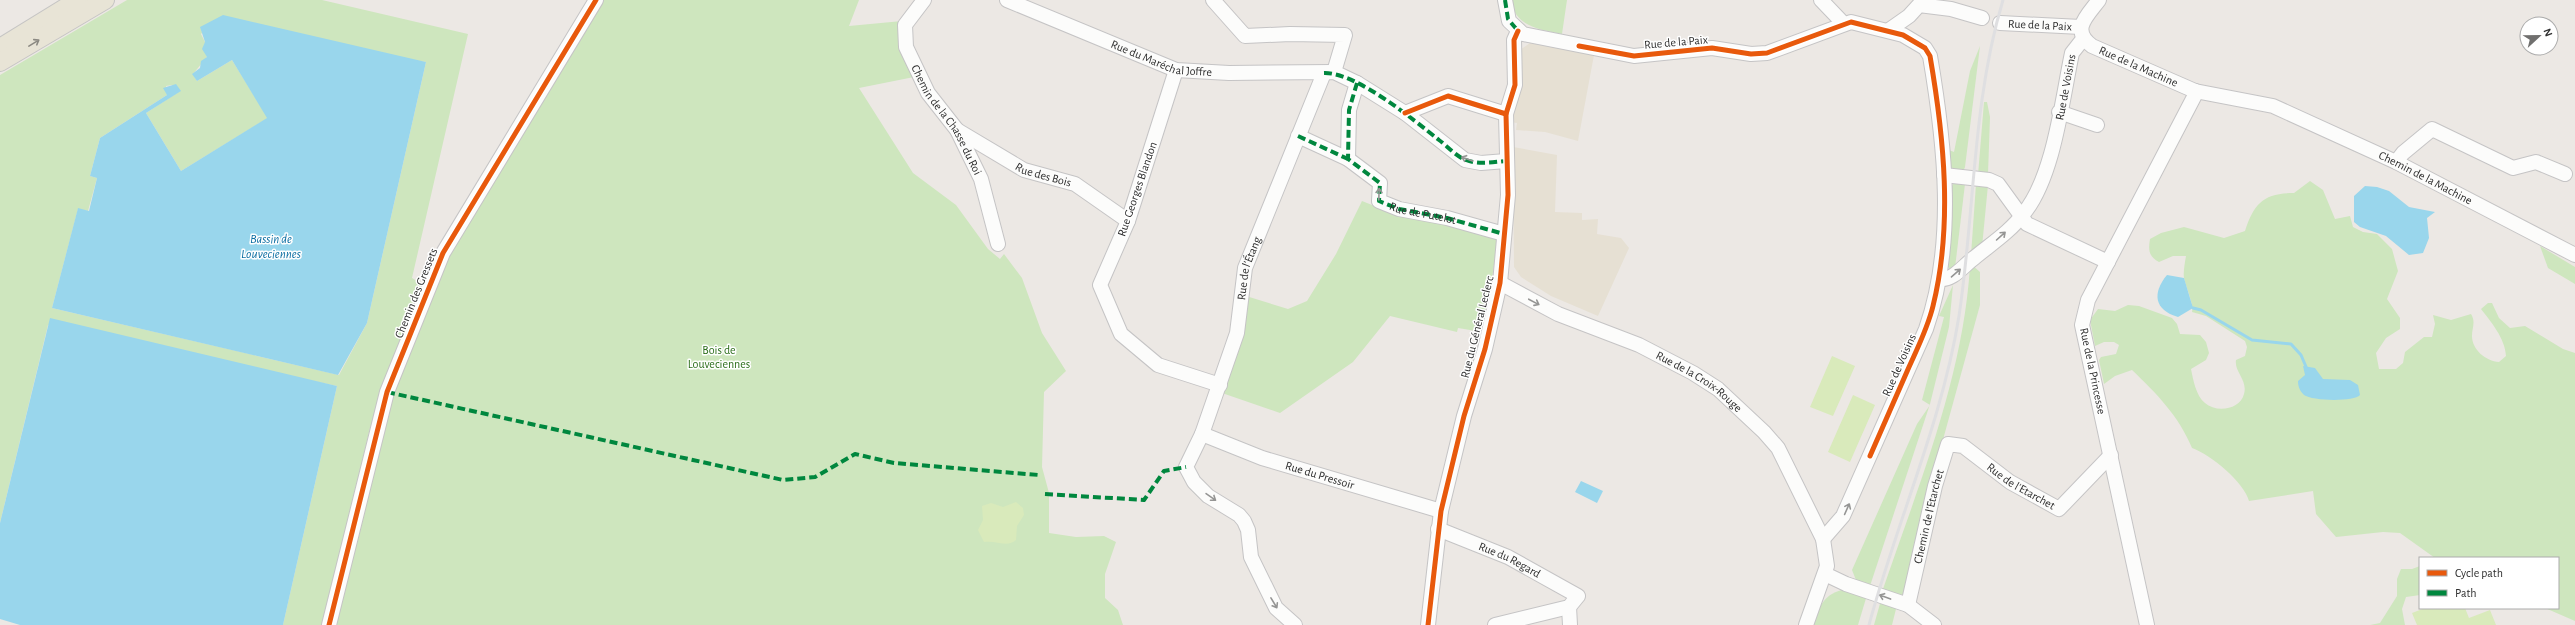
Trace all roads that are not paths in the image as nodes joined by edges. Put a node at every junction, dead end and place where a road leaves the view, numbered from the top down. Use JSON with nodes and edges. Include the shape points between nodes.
{"nodes":[{"id":1,"x":78,"y":0,"type":"edge"},
{"id":2,"x":105,"y":0,"type":"edge"},
{"id":3,"x":596,"y":0,"type":"edge"},
{"id":4,"x":924,"y":0,"type":"edge"},
{"id":5,"x":1008,"y":0,"type":"edge"},
{"id":6,"x":1213,"y":0,"type":"edge"},
{"id":7,"x":1505,"y":0,"type":"edge"},
{"id":8,"x":1821,"y":0,"type":"edge"},
{"id":9,"x":2100,"y":0,"type":"edge"},
{"id":10,"x":1920,"y":3,"type":"edge"},
{"id":11,"x":1982,"y":18,"type":"dead end"},
{"id":12,"x":2000,"y":23,"type":"dead end"},
{"id":13,"x":1844,"y":24,"type":"junction"},
{"id":14,"x":1889,"y":30,"type":"junction"},
{"id":15,"x":1518,"y":31,"type":"junction"},
{"id":16,"x":2082,"y":33,"type":"junction"},
{"id":17,"x":0,"y":48,"type":"edge"},
{"id":18,"x":0,"y":62,"type":"edge"},
{"id":19,"x":1176,"y":70,"type":"junction"},
{"id":20,"x":1329,"y":73,"type":"junction"},
{"id":21,"x":1358,"y":83,"type":"junction"},
{"id":22,"x":2195,"y":91,"type":"junction"},
{"id":23,"x":2273,"y":106,"type":"joint"},
{"id":24,"x":2059,"y":112,"type":"junction"},
{"id":25,"x":1405,"y":113,"type":"junction"},
{"id":26,"x":1506,"y":114,"type":"junction"},
{"id":27,"x":2097,"y":125,"type":"dead end"},
{"id":28,"x":957,"y":130,"type":"junction"},
{"id":29,"x":1298,"y":136,"type":"junction"},
{"id":30,"x":1348,"y":159,"type":"junction"},
{"id":31,"x":1506,"y":161,"type":"junction"},
{"id":32,"x":2396,"y":162,"type":"junction"},
{"id":33,"x":2565,"y":174,"type":"dead end"},
{"id":34,"x":1944,"y":175,"type":"junction"},
{"id":35,"x":2021,"y":217,"type":"junction"},
{"id":36,"x":1128,"y":221,"type":"junction"},
{"id":37,"x":1504,"y":234,"type":"junction"},
{"id":38,"x":998,"y":244,"type":"dead end"},
{"id":39,"x":2575,"y":256,"type":"edge"},
{"id":40,"x":2108,"y":262,"type":"junction"},
{"id":41,"x":1939,"y":279,"type":"junction"},
{"id":42,"x":1500,"y":284,"type":"junction"},
{"id":43,"x":1220,"y":385,"type":"junction"},
{"id":44,"x":1202,"y":434,"type":"junction"},
{"id":45,"x":1963,"y":446,"type":"joint"},
{"id":46,"x":2111,"y":454,"type":"junction"},
{"id":47,"x":1441,"y":511,"type":"junction"},
{"id":48,"x":1438,"y":529,"type":"junction"},
{"id":49,"x":1823,"y":539,"type":"junction"},
{"id":50,"x":1825,"y":574,"type":"junction"},
{"id":51,"x":1574,"y":602,"type":"junction"},
{"id":52,"x":1908,"y":605,"type":"junction"},
{"id":53,"x":329,"y":625,"type":"edge"},
{"id":54,"x":1295,"y":625,"type":"edge"},
{"id":55,"x":1428,"y":625,"type":"edge"},
{"id":56,"x":1495,"y":625,"type":"edge"},
{"id":57,"x":1570,"y":625,"type":"edge"},
{"id":58,"x":1806,"y":625,"type":"edge"},
{"id":59,"x":1934,"y":625,"type":"edge"},
{"id":60,"x":2148,"y":625,"type":"edge"}],
"edges":[{"from":1,"to":17,"type":"main road"},
{"from":18,"to":2,"type":"main road","one_way":true},
{"from":3,"to":53,"type":"street","name":"Chemin des Gressets","via":[[443,253],[387,392]]},
{"from":4,"to":28,"type":"street","name":"Chemin de la Chasse du Roi","via":[[905,25],[906,47],[928,93]]},
{"from":5,"to":19,"type":"street","name":"Rue du Maréchal Joffre"},
{"from":6,"to":20,"type":"street","name":"Rue de l'Étang","via":[[1245,36],[1345,35]]},
{"from":7,"to":15,"type":"street","via":[[1508,19]]},
{"from":8,"to":13,"type":"street"},
{"from":9,"to":16,"type":"street","name":"Rue de Voisins"},
{"from":10,"to":11,"type":"street"},
{"from":10,"to":14,"type":"street","via":[[1909,16]]},
{"from":12,"to":16,"type":"street","name":"Rue de la Paix"},
{"from":13,"to":14,"type":"street","name":"Rue de la Paix","via":[[1859,23]]},
{"from":13,"to":15,"type":"street","name":"Rue de la Paix","via":[[1767,53],[1751,54],[1712,48],[1634,56],[1529,36]]},
{"from":14,"to":34,"type":"street","name":"Rue de la Paix","via":[[1903,34],[1925,48],[1930,56],[1941,121]]},
{"from":15,"to":26,"type":"street","name":"Rue du Général Leclerc","via":[[1514,40],[1515,85]]},
{"from":16,"to":22,"type":"street","name":"Rue de la Machine","via":[[2092,46]]},
{"from":16,"to":24,"type":"street","name":"Rue de Voisins","via":[[2072,53]]},
{"from":19,"to":20,"type":"street","name":"Rue du Maréchal Joffre"},
{"from":19,"to":36,"type":"street","name":"Rue Georges Blandon"},
{"from":20,"to":21,"type":"street"},
{"from":20,"to":29,"type":"street","name":"Rue de l'Étang"},
{"from":21,"to":25,"type":"street"},
{"from":21,"to":30,"type":"street","via":[[1349,110]]},
{"from":22,"to":23,"type":"street","name":"Rue de la Machine"},
{"from":22,"to":40,"type":"street","name":"Rue de la Princesse"},
{"from":23,"to":32,"type":"street","name":"Chemin de la Machine"},
{"from":24,"to":27,"type":"street"},
{"from":24,"to":35,"type":"street","name":"Rue de Voisins","via":[[2048,166],[2035,197]]},
{"from":25,"to":26,"type":"street","via":[[1448,96]]},
{"from":31,"to":25,"type":"street","one_way":true,"via":[[1465,160]]},
{"from":26,"to":31,"type":"street","name":"Rue du Général Leclerc"},
{"from":28,"to":36,"type":"street","name":"Rue des Bois","via":[[1024,170],[1075,184]]},
{"from":28,"to":38,"type":"street","name":"Chemin de la Chasse du Roi","via":[[981,179]]},
{"from":29,"to":30,"type":"street"},
{"from":29,"to":43,"type":"street","name":"Rue de l'Étang","via":[[1245,268],[1239,328]]},
{"from":37,"to":30,"type":"street","name":"Rue de Putelot","one_way":true,"via":[[1447,218],[1399,209],[1379,201],[1380,183]]},
{"from":31,"to":37,"type":"street","name":"Rue du Général Leclerc","via":[[1508,196]]},
{"from":32,"to":33,"type":"street","via":[[2432,129],[2513,168],[2536,162]]},
{"from":32,"to":39,"type":"street","name":"Chemin de la Machine"},
{"from":34,"to":35,"type":"street","via":[[1989,180],[1998,184]]},
{"from":34,"to":41,"type":"street","name":"Rue de la Paix","via":[[1944,223]]},
{"from":35,"to":40,"type":"street","via":[[2027,224]]},
{"from":41,"to":35,"type":"street","name":"Rue de Voisins","one_way":true,"via":[[1951,278]]},
{"from":36,"to":43,"type":"street","name":"Rue Georges Blandon","via":[[1100,285],[1121,334],[1158,364]]},
{"from":37,"to":42,"type":"street","name":"Rue du Général Leclerc"},
{"from":40,"to":46,"type":"street","name":"Rue de la Princesse","via":[[2088,300],[2082,325]]},
{"from":49,"to":41,"type":"street","name":"Rue de Voisins","one_way":true,"via":[[1843,516],[1926,328]]},
{"from":42,"to":47,"type":"street","name":"Rue du Général Leclerc"},
{"from":42,"to":49,"type":"street","name":"Rue de la Croix-Rouge","one_way":true,"via":[[1558,314],[1639,345],[1718,389],[1778,448]]},
{"from":43,"to":44,"type":"street","name":"Rue de l'Étang"},
{"from":44,"to":47,"type":"street","name":"Rue du Pressoir","via":[[1262,458]]},
{"from":44,"to":54,"type":"street","name":"Rue de l'Étang","one_way":true,"via":[[1186,467],[1194,482],[1208,496],[1239,515],[1244,521],[1248,530],[1251,557],[1276,608]]},
{"from":45,"to":46,"type":"street","name":"Rue de l'Etarchet","via":[[2010,482],[2059,509]]},
{"from":45,"to":52,"type":"street","name":"Chemin de l'Etarchet","via":[[1953,443],[1946,446]]},
{"from":46,"to":60,"type":"street","name":"Rue de la Princesse"},
{"from":47,"to":48,"type":"street","name":"Rue du Général Leclerc"},
{"from":48,"to":51,"type":"street","name":"Rue du Regard","via":[[1508,557]]},
{"from":48,"to":55,"type":"street","name":"Rue du Général Leclerc"},
{"from":49,"to":50,"type":"street","name":"Rue de la Croix-Rouge","via":[[1826,556]]},
{"from":52,"to":50,"type":"street","one_way":true,"via":[[1846,584]]},
{"from":50,"to":58,"type":"street","name":"Rue de la Croix-Rouge"},
{"from":51,"to":56,"type":"street"},
{"from":51,"to":57,"type":"street"},
{"from":52,"to":59,"type":"street"}]}
